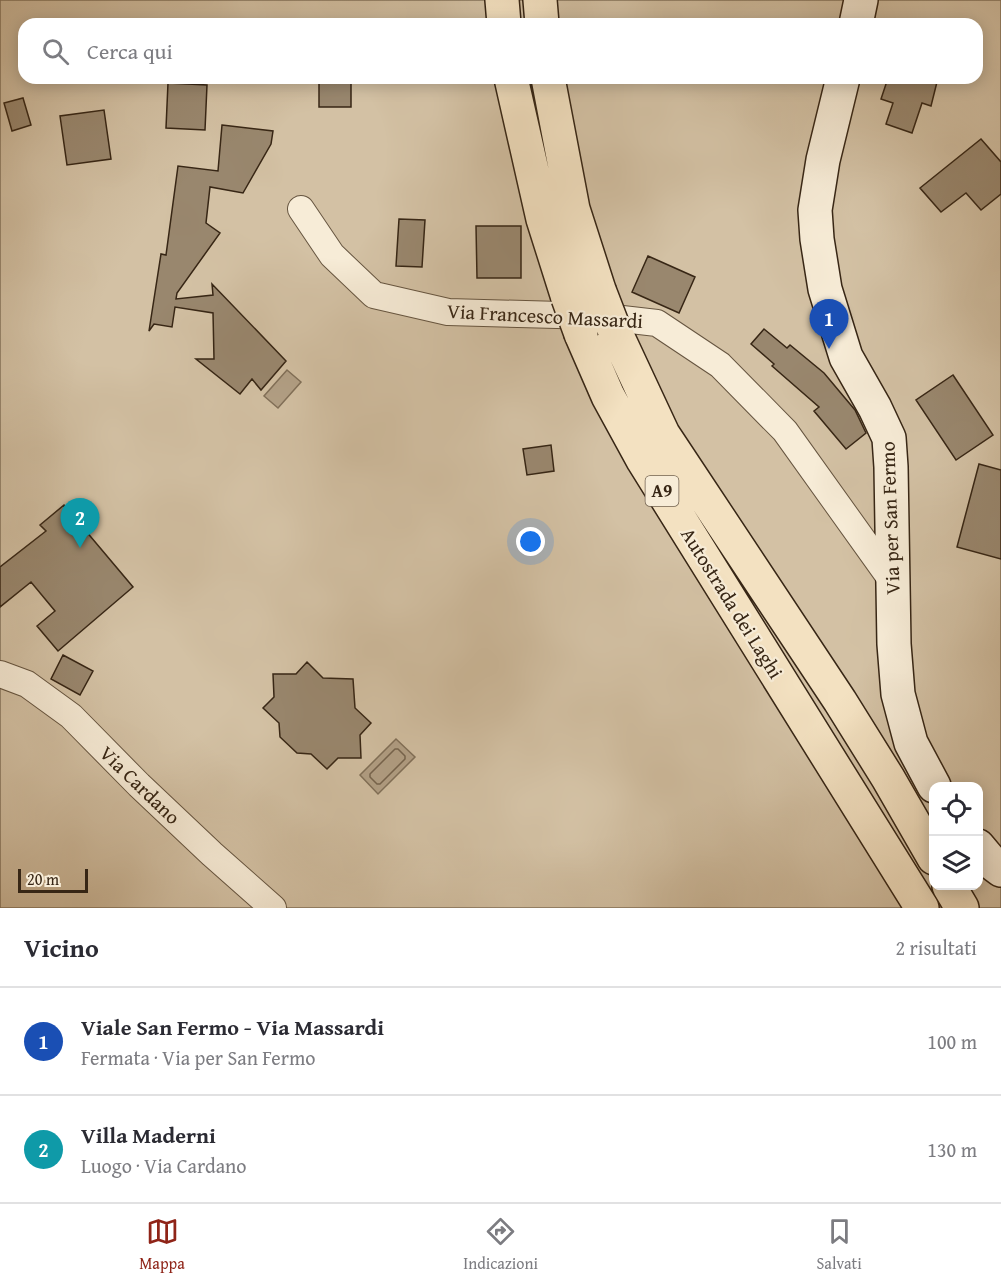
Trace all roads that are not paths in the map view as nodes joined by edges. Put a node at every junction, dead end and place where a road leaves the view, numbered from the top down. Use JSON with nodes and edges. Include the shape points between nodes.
{"nodes":[{"id":1,"x":502,"y":0,"type":"edge"},
{"id":2,"x":540,"y":0,"type":"edge"},
{"id":3,"x":861,"y":0,"type":"edge"},
{"id":4,"x":504,"y":18,"type":"edge"},
{"id":5,"x":542,"y":18,"type":"edge"},
{"id":6,"x":857,"y":18,"type":"edge"},
{"id":7,"x":512,"y":84,"type":"edge"},
{"id":8,"x":549,"y":84,"type":"edge"},
{"id":9,"x":842,"y":84,"type":"edge"},
{"id":10,"x":302,"y":209,"type":"dead end"},
{"id":11,"x":893,"y":582,"type":"junction"},
{"id":12,"x":0,"y":674,"type":"edge"},
{"id":13,"x":932,"y":782,"type":"edge"},
{"id":14,"x":929,"y":851,"type":"edge"},
{"id":15,"x":983,"y":852,"type":"edge"},
{"id":16,"x":1001,"y":870,"type":"edge"},
{"id":17,"x":952,"y":890,"type":"edge"},
{"id":18,"x":273,"y":908,"type":"edge"},
{"id":19,"x":922,"y":908,"type":"edge"},
{"id":20,"x":962,"y":908,"type":"edge"}],
"edges":[{"from":1,"to":4,"type":"highway"},
{"from":2,"to":5,"type":"highway"},
{"from":3,"to":6,"type":"main road"},
{"from":7,"to":19,"type":"highway","name":"Autostrada dei Laghi","number":"A9","bridge":true,"via":[[543,219],[581,334],[608,396],[643,460]]},
{"from":8,"to":14,"type":"highway","name":"Autostrada dei Laghi","number":"A9","bridge":true,"via":[[573,209],[599,290],[663,434],[888,778]]},
{"from":9,"to":11,"type":"main road","name":"Via per San Fermo","via":[[815,210],[817,239],[825,289],[846,357],[889,438]]},
{"from":10,"to":11,"type":"street","name":"Via Francesco Massardi","via":[[332,255],[374,296],[448,312],[596,316],[657,323],[720,365],[785,432]]},
{"from":11,"to":13,"type":"main road","name":"Via per San Fermo","via":[[898,694],[911,743]]},
{"from":12,"to":18,"type":"street","name":"Via Cardano","via":[[27,684],[71,716],[139,785]]},
{"from":15,"to":16,"type":"main road"},
{"from":17,"to":20,"type":"highway"}]}
